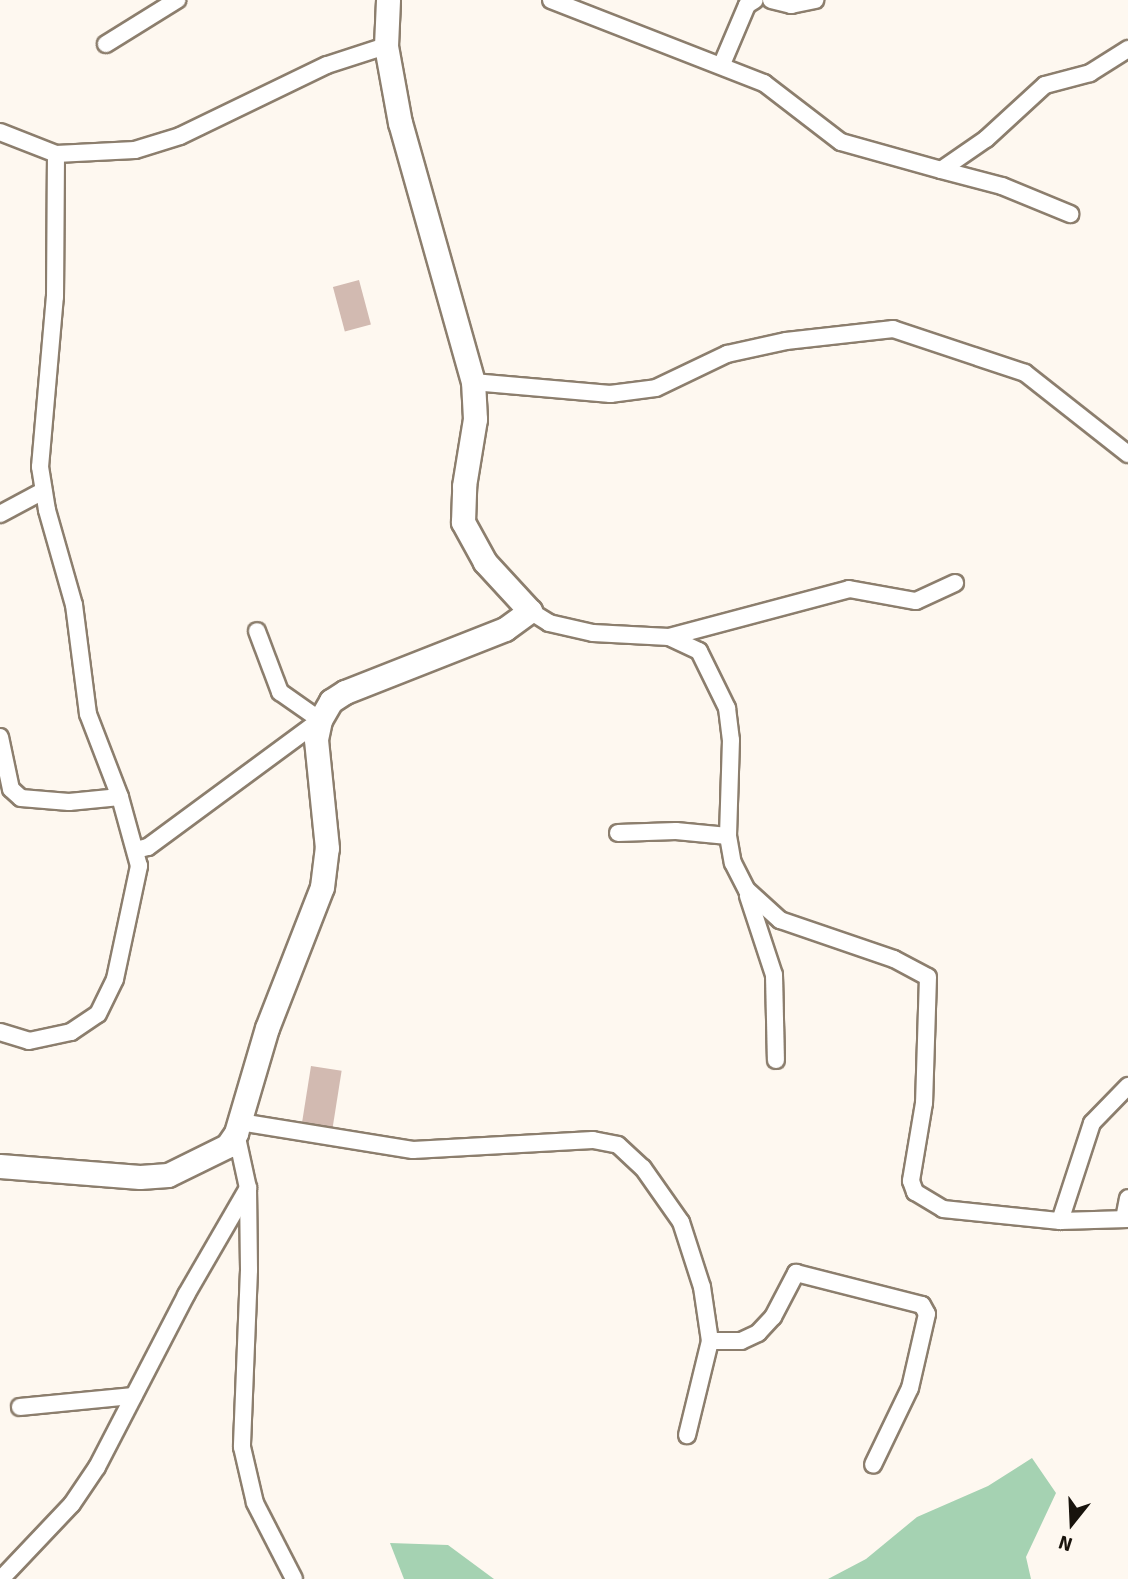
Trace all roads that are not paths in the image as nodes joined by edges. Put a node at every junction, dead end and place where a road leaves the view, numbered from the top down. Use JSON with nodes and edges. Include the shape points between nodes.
{"nodes":[{"id":1,"x":177,"y":0,"type":"edge"},
{"id":2,"x":388,"y":0,"type":"edge"},
{"id":3,"x":551,"y":0,"type":"edge"},
{"id":4,"x":755,"y":0,"type":"edge"},
{"id":5,"x":771,"y":0,"type":"edge"},
{"id":6,"x":815,"y":0,"type":"edge"},
{"id":7,"x":107,"y":44,"type":"dead end"},
{"id":8,"x":386,"y":46,"type":"junction"},
{"id":9,"x":1128,"y":49,"type":"edge"},
{"id":10,"x":722,"y":64,"type":"junction"},
{"id":11,"x":0,"y":132,"type":"edge"},
{"id":12,"x":56,"y":154,"type":"junction"},
{"id":13,"x":941,"y":170,"type":"junction"},
{"id":14,"x":1070,"y":214,"type":"dead end"},
{"id":15,"x":473,"y":382,"type":"junction"},
{"id":16,"x":1128,"y":454,"type":"edge"},
{"id":17,"x":43,"y":491,"type":"junction"},
{"id":18,"x":0,"y":514,"type":"edge"},
{"id":19,"x":954,"y":583,"type":"dead end"},
{"id":20,"x":530,"y":611,"type":"junction"},
{"id":21,"x":257,"y":631,"type":"dead end"},
{"id":22,"x":669,"y":637,"type":"junction"},
{"id":23,"x":320,"y":720,"type":"junction"},
{"id":24,"x":0,"y":737,"type":"edge"},
{"id":25,"x":120,"y":797,"type":"junction"},
{"id":26,"x":618,"y":833,"type":"dead end"},
{"id":27,"x":728,"y":836,"type":"junction"},
{"id":28,"x":136,"y":850,"type":"junction"},
{"id":29,"x":747,"y":890,"type":"junction"},
{"id":30,"x":0,"y":1032,"type":"edge"},
{"id":31,"x":776,"y":1060,"type":"dead end"},
{"id":32,"x":1128,"y":1086,"type":"edge"},
{"id":33,"x":238,"y":1128,"type":"junction"},
{"id":34,"x":0,"y":1166,"type":"edge"},
{"id":35,"x":248,"y":1188,"type":"junction"},
{"id":36,"x":1128,"y":1198,"type":"edge"},
{"id":37,"x":1126,"y":1219,"type":"edge"},
{"id":38,"x":1060,"y":1221,"type":"junction"},
{"id":39,"x":710,"y":1341,"type":"junction"},
{"id":40,"x":133,"y":1396,"type":"junction"},
{"id":41,"x":20,"y":1406,"type":"dead end"},
{"id":42,"x":687,"y":1435,"type":"dead end"},
{"id":43,"x":873,"y":1465,"type":"dead end"},
{"id":44,"x":1,"y":1579,"type":"edge"},
{"id":45,"x":294,"y":1579,"type":"edge"}],
"edges":[{"from":1,"to":7,"type":"street"},
{"from":2,"to":8,"type":"street"},
{"from":3,"to":10,"type":"street"},
{"from":4,"to":10,"type":"street","via":[[747,5]]},
{"from":5,"to":6,"type":"street","via":[[791,5]]},
{"from":8,"to":12,"type":"street","via":[[327,65],[169,139],[135,150]]},
{"from":8,"to":15,"type":"street","via":[[400,123]]},
{"from":9,"to":13,"type":"street","via":[[1090,73],[1045,85],[986,139]]},
{"from":10,"to":13,"type":"street","via":[[764,83],[841,142]]},
{"from":11,"to":12,"type":"street"},
{"from":12,"to":17,"type":"street","via":[[52,347],[39,438]]},
{"from":13,"to":14,"type":"street","via":[[1002,186]]},
{"from":15,"to":16,"type":"street","via":[[610,394],[656,388],[727,354],[751,348],[893,329],[1025,373]]},
{"from":15,"to":20,"type":"street","via":[[475,419],[463,522],[485,562]]},
{"from":17,"to":18,"type":"street"},
{"from":17,"to":25,"type":"street","via":[[74,605],[88,714]]},
{"from":19,"to":22,"type":"street","via":[[916,601],[849,589]]},
{"from":20,"to":22,"type":"street","via":[[550,623],[593,633]]},
{"from":20,"to":23,"type":"street","via":[[505,629],[345,692],[331,701]]},
{"from":21,"to":23,"type":"street","via":[[280,692]]},
{"from":22,"to":27,"type":"street","via":[[699,651],[727,708],[731,740]]},
{"from":23,"to":28,"type":"street","via":[[148,847]]},
{"from":23,"to":33,"type":"street","via":[[316,739],[327,848],[322,887],[267,1028]]},
{"from":24,"to":25,"type":"street","via":[[11,789],[21,798],[69,802]]},
{"from":25,"to":28,"type":"street"},
{"from":26,"to":27,"type":"street","via":[[676,831]]},
{"from":27,"to":29,"type":"street","via":[[733,863]]},
{"from":28,"to":30,"type":"street","via":[[139,866],[132,913],[115,979],[98,1014],[71,1032],[29,1041]]},
{"from":29,"to":31,"type":"street","via":[[774,975]]},
{"from":29,"to":38,"type":"street","via":[[780,920],[894,959],[928,977],[925,1103],[912,1165],[915,1192],[943,1209]]},
{"from":32,"to":38,"type":"street","via":[[1092,1123]]},
{"from":33,"to":34,"type":"street","via":[[210,1157],[168,1175]]},
{"from":33,"to":35,"type":"street"},
{"from":33,"to":39,"type":"street","via":[[413,1150],[593,1139],[618,1145],[643,1168],[681,1222],[702,1287]]},
{"from":35,"to":40,"type":"street"},
{"from":35,"to":45,"type":"street","via":[[242,1447],[255,1503]]},
{"from":36,"to":37,"type":"street"},
{"from":37,"to":38,"type":"street"},
{"from":39,"to":42,"type":"street"},
{"from":39,"to":43,"type":"street","via":[[741,1341],[758,1333],[773,1317],[796,1273],[922,1305],[927,1314],[910,1388]]},
{"from":40,"to":41,"type":"street"},
{"from":40,"to":44,"type":"street","via":[[72,1504]]}]}
